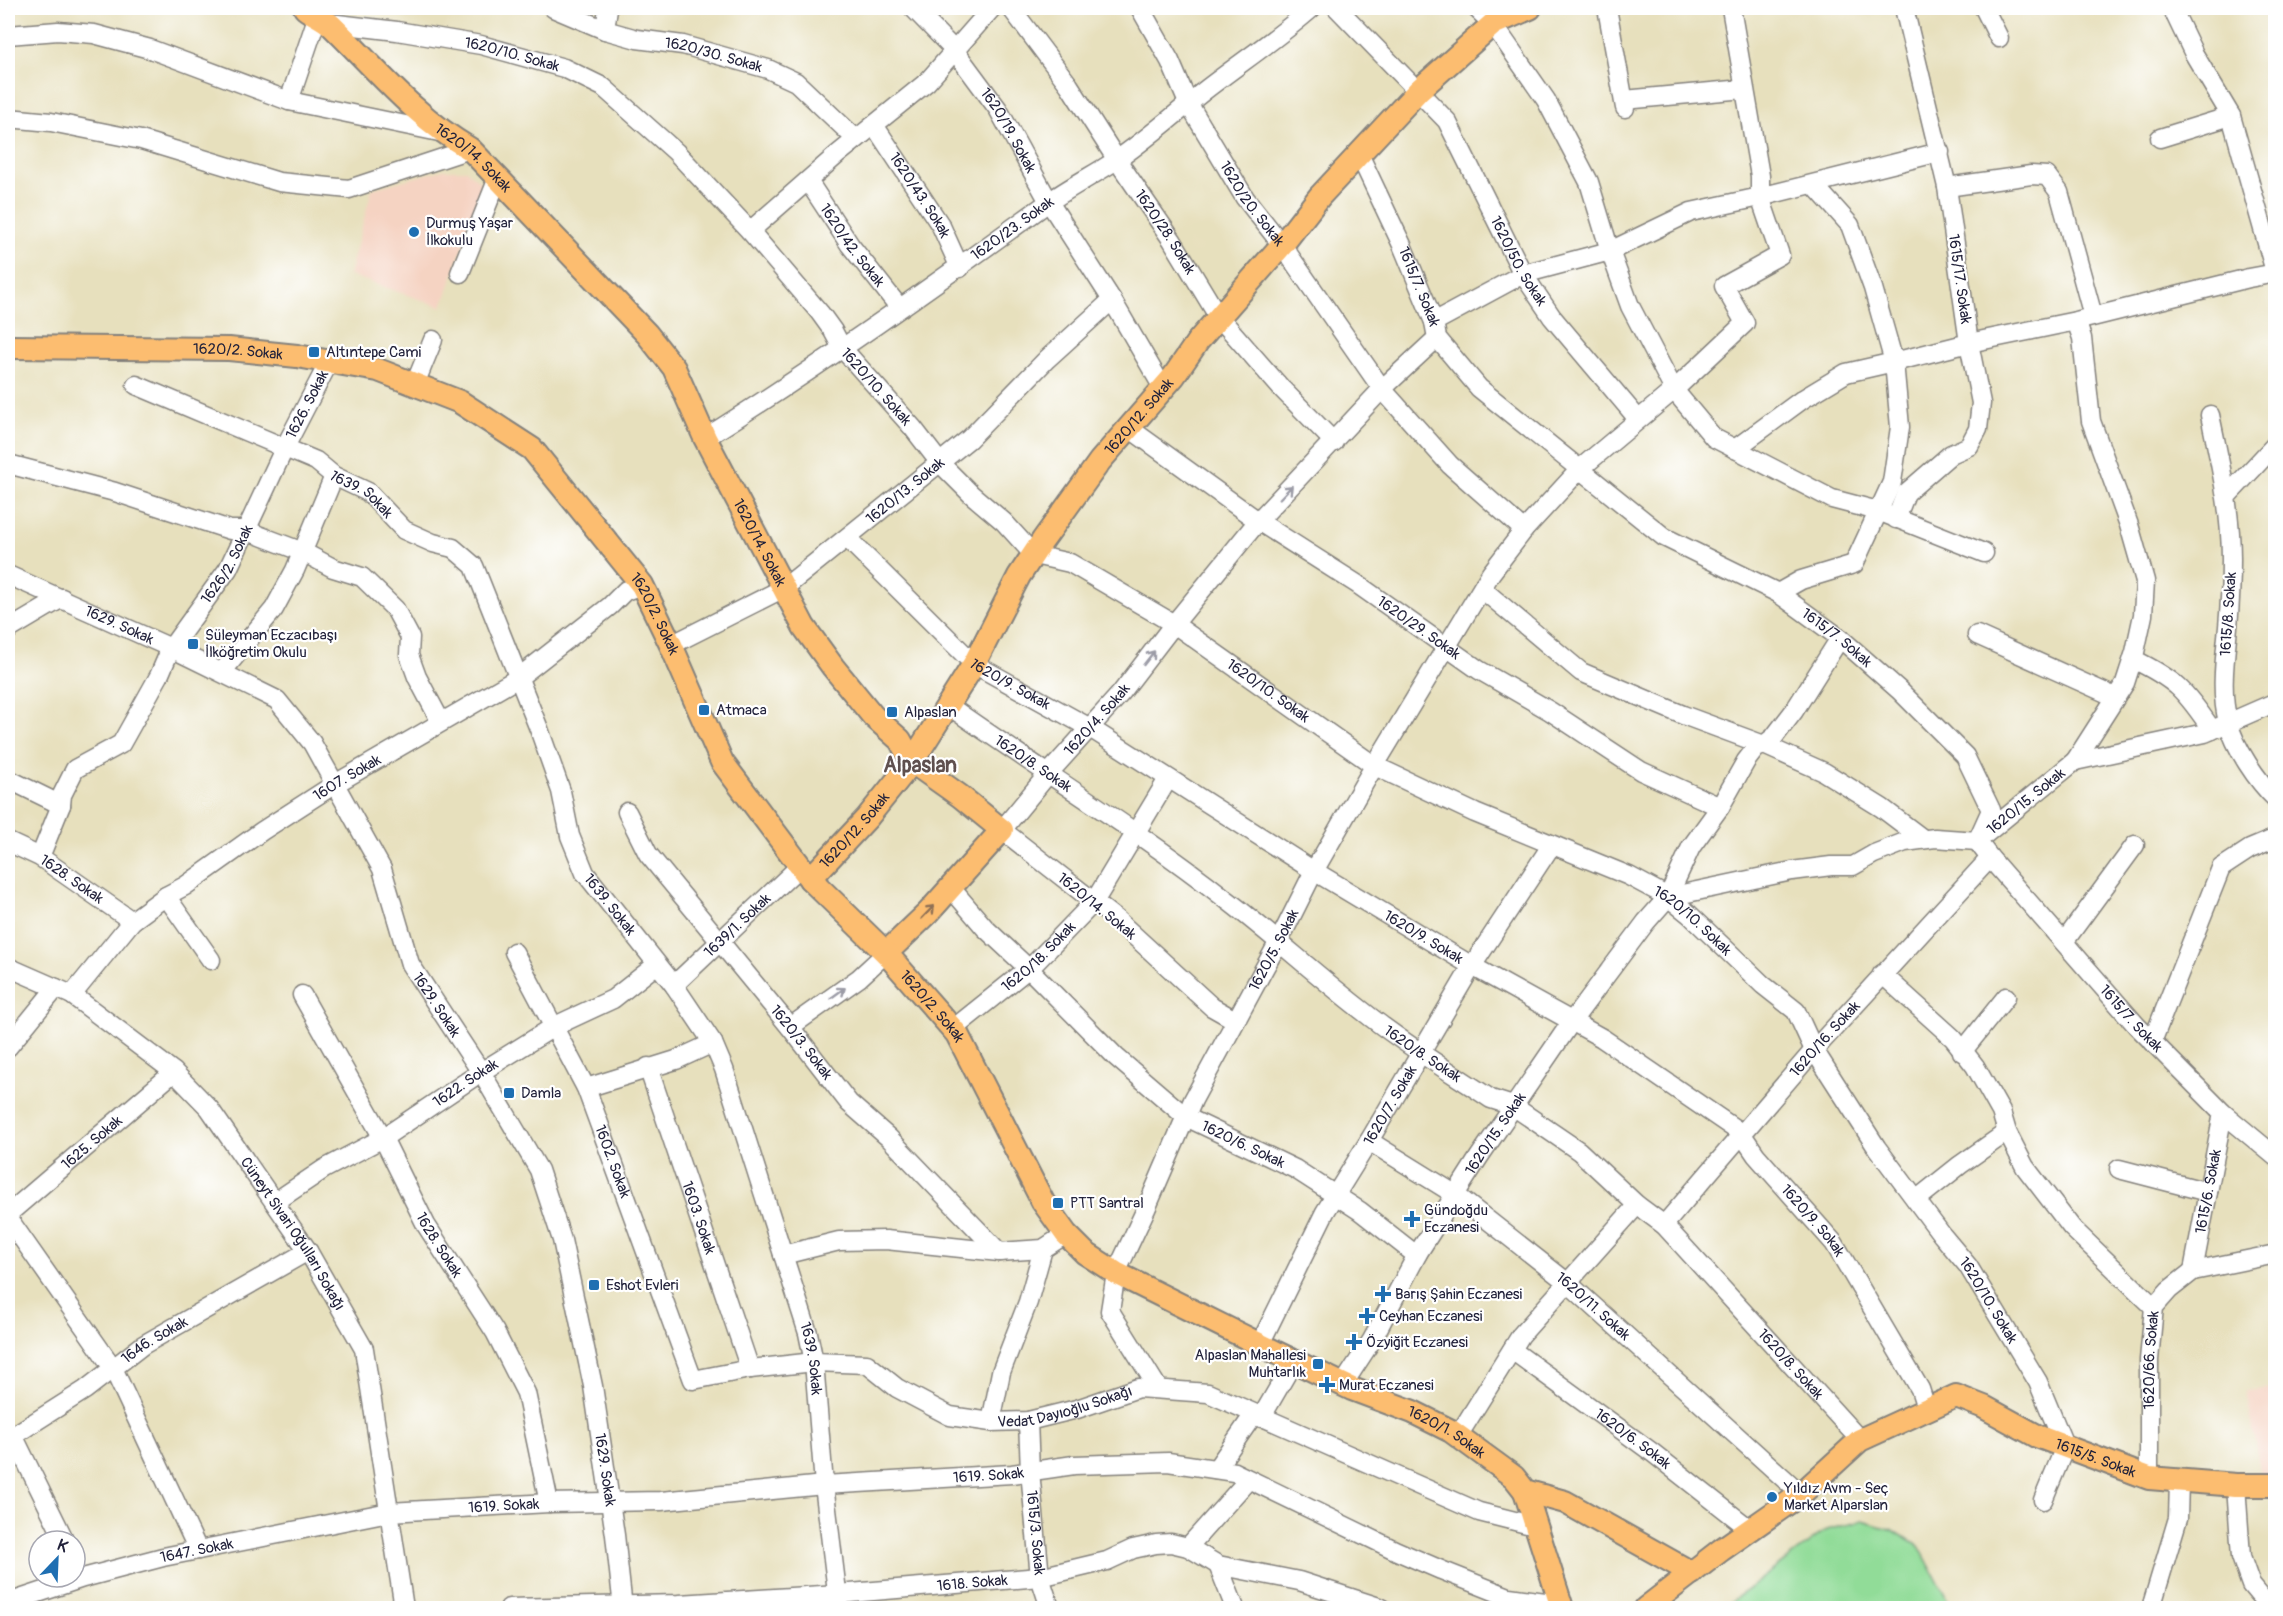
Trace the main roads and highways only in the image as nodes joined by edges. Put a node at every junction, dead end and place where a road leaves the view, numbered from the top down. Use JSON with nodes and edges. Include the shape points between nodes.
{"nodes":[{"id":1,"x":1530,"y":8,"type":"edge"},
{"id":2,"x":317,"y":16,"type":"edge"},
{"id":3,"x":8,"y":347,"type":"edge"},
{"id":4,"x":912,"y":762,"type":"junction"},
{"id":5,"x":1002,"y":831,"type":"joint"},
{"id":6,"x":805,"y":873,"type":"junction"},
{"id":7,"x":886,"y":953,"type":"junction"},
{"id":8,"x":1066,"y":1234,"type":"joint"},
{"id":9,"x":2276,"y":1485,"type":"edge"},
{"id":10,"x":1525,"y":1491,"type":"junction"},
{"id":11,"x":1692,"y":1573,"type":"junction"},
{"id":12,"x":1561,"y":1606,"type":"edge"},
{"id":13,"x":1646,"y":1608,"type":"edge"}],
"edges":[{"from":1,"to":4,"type":"main road","name":"1620/12. Sokak","via":[[1493,24],[1419,90],[1320,196],[1218,316],[1100,461],[1019,576],[974,664]]},
{"from":2,"to":4,"type":"main road","name":"1620/14. Sokak","via":[[444,134],[470,149],[647,333],[674,369],[705,438],[804,627],[873,716],[900,740]]},
{"from":3,"to":6,"type":"main road","name":"1620/2. Sokak","via":[[229,349],[378,370],[460,402],[532,449],[642,585],[722,762]]},
{"from":4,"to":5,"type":"main road","name":"1620/14. Sokak"},
{"from":4,"to":6,"type":"main road","name":"1620/12. Sokak","via":[[867,818]]},
{"from":7,"to":5,"type":"main road","name":"1620/4. Sokak","one_way":true},
{"from":6,"to":7,"type":"main road","name":"1620/2. Sokak"},
{"from":7,"to":8,"type":"main road","name":"1620/2. Sokak","via":[[957,1034],[1043,1202]]},
{"from":8,"to":10,"type":"main road","name":"1620/1. Sokak","via":[[1085,1253],[1116,1273],[1352,1389],[1413,1412],[1458,1436],[1514,1477]]},
{"from":9,"to":11,"type":"main road","name":"1615/5. Sokak","via":[[2149,1478],[2065,1448],[1956,1396],[1860,1440],[1801,1494]]},
{"from":10,"to":11,"type":"main road","via":[[1565,1502]]},
{"from":10,"to":12,"type":"main road"},
{"from":11,"to":13,"type":"main road"}]}
